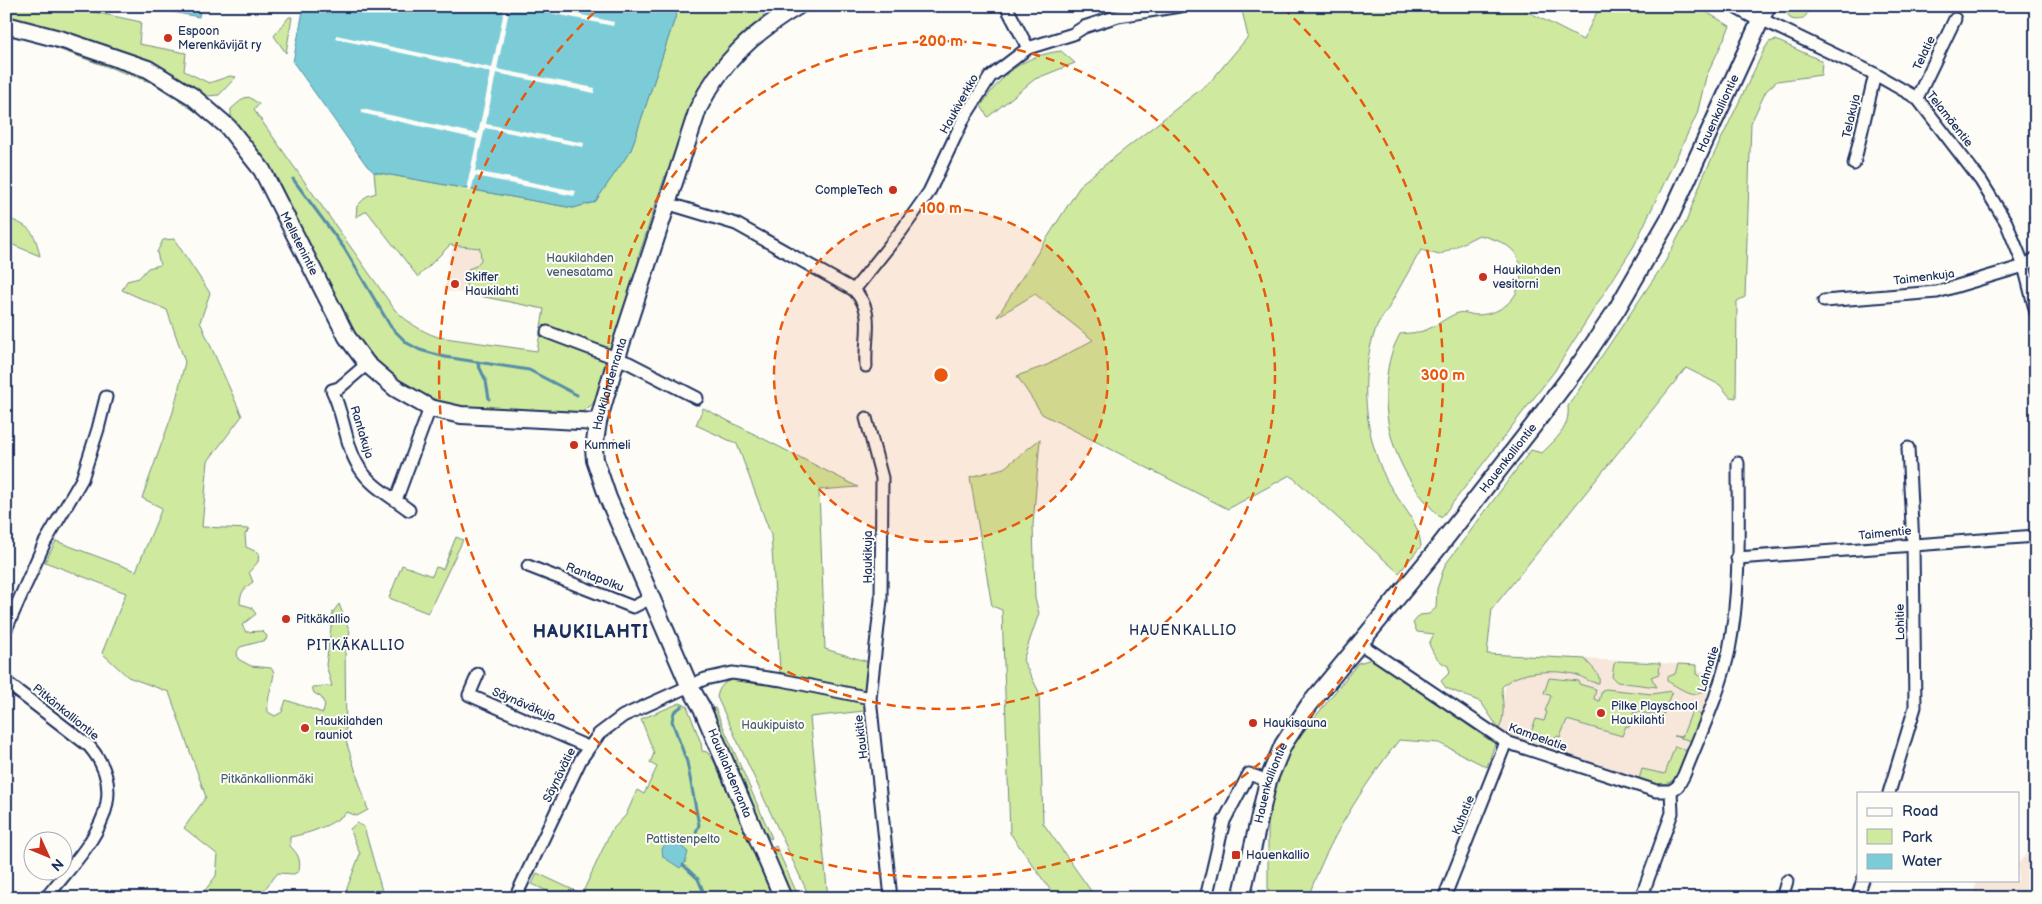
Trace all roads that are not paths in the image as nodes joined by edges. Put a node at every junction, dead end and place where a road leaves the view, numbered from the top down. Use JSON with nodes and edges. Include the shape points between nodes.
{"nodes":[{"id":1,"x":798,"y":6,"type":"edge"},
{"id":2,"x":1006,"y":6,"type":"edge"},
{"id":3,"x":1180,"y":6,"type":"edge"},
{"id":4,"x":1738,"y":6,"type":"edge"},
{"id":5,"x":1764,"y":13,"type":"edge"},
{"id":6,"x":1955,"y":19,"type":"dead end"},
{"id":7,"x":6,"y":25,"type":"edge"},
{"id":8,"x":1028,"y":48,"type":"junction"},
{"id":9,"x":1875,"y":74,"type":"junction"},
{"id":10,"x":1917,"y":98,"type":"junction"},
{"id":11,"x":1854,"y":164,"type":"dead end"},
{"id":12,"x":666,"y":203,"type":"junction"},
{"id":13,"x":2036,"y":258,"type":"edge"},
{"id":14,"x":2024,"y":266,"type":"junction"},
{"id":15,"x":854,"y":290,"type":"junction"},
{"id":16,"x":1824,"y":301,"type":"dead end"},
{"id":17,"x":2036,"y":313,"type":"edge"},
{"id":18,"x":547,"y":332,"type":"dead end"},
{"id":19,"x":616,"y":360,"type":"junction"},
{"id":20,"x":367,"y":364,"type":"junction"},
{"id":21,"x":866,"y":366,"type":"dead end"},
{"id":22,"x":106,"y":397,"type":"dead end"},
{"id":23,"x":698,"y":398,"type":"dead end"},
{"id":24,"x":430,"y":408,"type":"junction"},
{"id":25,"x":866,"y":418,"type":"dead end"},
{"id":26,"x":598,"y":422,"type":"junction"},
{"id":27,"x":1908,"y":448,"type":"dead end"},
{"id":28,"x":1738,"y":463,"type":"dead end"},
{"id":29,"x":396,"y":500,"type":"junction"},
{"id":30,"x":409,"y":510,"type":"dead end"},
{"id":31,"x":2036,"y":536,"type":"edge"},
{"id":32,"x":1913,"y":544,"type":"junction"},
{"id":33,"x":1737,"y":558,"type":"junction"},
{"id":34,"x":528,"y":566,"type":"dead end"},
{"id":35,"x":650,"y":598,"type":"junction"},
{"id":36,"x":6,"y":629,"type":"edge"},
{"id":37,"x":1359,"y":643,"type":"junction"},
{"id":38,"x":478,"y":674,"type":"dead end"},
{"id":39,"x":6,"y":682,"type":"edge"},
{"id":40,"x":690,"y":685,"type":"junction"},
{"id":41,"x":870,"y":698,"type":"junction"},
{"id":42,"x":1506,"y":742,"type":"junction"},
{"id":43,"x":588,"y":747,"type":"junction"},
{"id":44,"x":1268,"y":781,"type":"junction"},
{"id":45,"x":1671,"y":791,"type":"junction"},
{"id":46,"x":1889,"y":792,"type":"edge"},
{"id":47,"x":1787,"y":882,"type":"dead end"},
{"id":48,"x":1862,"y":882,"type":"edge"},
{"id":49,"x":46,"y":898,"type":"edge"},
{"id":50,"x":516,"y":898,"type":"edge"},
{"id":51,"x":783,"y":898,"type":"edge"},
{"id":52,"x":891,"y":898,"type":"edge"},
{"id":53,"x":1206,"y":898,"type":"edge"},
{"id":54,"x":1241,"y":898,"type":"edge"},
{"id":55,"x":1444,"y":898,"type":"edge"},
{"id":56,"x":1641,"y":898,"type":"edge"},
{"id":57,"x":1782,"y":898,"type":"edge"},
{"id":58,"x":1857,"y":898,"type":"edge"}],
"edges":[{"from":1,"to":12,"type":"street","name":"Haukilahdenranta","via":[[748,40],[720,70],[698,109]]},
{"from":2,"to":8,"type":"street"},
{"from":3,"to":8,"type":"street","name":"Haukiverkko","via":[[1118,16]]},
{"from":4,"to":5,"type":"street"},
{"from":5,"to":9,"type":"street","name":"Telamäentie"},
{"from":5,"to":37,"type":"street","name":"Hauenkalliontie","via":[[1670,217],[1617,309],[1533,426]]},
{"from":6,"to":10,"type":"street","name":"Telatie"},
{"from":7,"to":20,"type":"street","name":"Mellstenintie","via":[[63,40],[148,69],[192,96],[228,127],[262,170],[347,337]]},
{"from":8,"to":15,"type":"street","name":"Haukiverkko","via":[[990,77],[964,118],[929,192]]},
{"from":9,"to":10,"type":"street","name":"Telamäentie"},
{"from":9,"to":11,"type":"street","name":"Telakuja"},
{"from":10,"to":14,"type":"street","name":"Telamäentie","via":[[1990,195],[2006,222]]},
{"from":12,"to":15,"type":"street","via":[[736,224]]},
{"from":12,"to":19,"type":"street","name":"Haukilahdenranta"},
{"from":13,"to":14,"type":"street","name":"Taimenkuja"},
{"from":14,"to":16,"type":"street","name":"Taimenkuja","via":[[1938,292]]},
{"from":14,"to":17,"type":"street","name":"Telamäentie"},
{"from":15,"to":21,"type":"street","via":[[867,310]]},
{"from":18,"to":19,"type":"street"},
{"from":19,"to":23,"type":"street","via":[[629,363]]},
{"from":19,"to":26,"type":"street","name":"Haukilahdenranta"},
{"from":20,"to":24,"type":"street","name":"Mellstenintie","via":[[395,388]]},
{"from":20,"to":29,"type":"street","name":"Rantakuja","via":[[339,388],[332,390],[359,467],[380,491]]},
{"from":22,"to":36,"type":"street","via":[[82,479],[44,544]]},
{"from":24,"to":26,"type":"street","name":"Mellstenintie","via":[[461,415]]},
{"from":24,"to":29,"type":"street"},
{"from":25,"to":41,"type":"street","name":"Haukikuja","via":[[882,478],[882,600]]},
{"from":26,"to":35,"type":"street","name":"Haukilahdenranta","via":[[595,460]]},
{"from":27,"to":32,"type":"street","name":"Lohitie"},
{"from":28,"to":33,"type":"street","name":"Lahnatie"},
{"from":29,"to":30,"type":"street"},
{"from":31,"to":32,"type":"street","name":"Taimentie"},
{"from":32,"to":33,"type":"street","name":"Taimentie"},
{"from":32,"to":46,"type":"street","name":"Lohitie","via":[[1915,707]]},
{"from":33,"to":45,"type":"street","name":"Lahnatie","via":[[1732,627],[1721,679],[1684,775]]},
{"from":34,"to":35,"type":"street","name":"Rantapolku","via":[[633,607]]},
{"from":35,"to":40,"type":"street","name":"Haukilahdenranta"},
{"from":37,"to":42,"type":"street","name":"Kampelatie"},
{"from":37,"to":44,"type":"street","name":"Hauenkalliontie","via":[[1296,723]]},
{"from":38,"to":43,"type":"street","name":"Säynäväkuja","via":[[470,695]]},
{"from":39,"to":49,"type":"street","name":"Pitkänkalliontie","via":[[89,746],[100,759],[109,787],[108,803],[100,827]]},
{"from":40,"to":41,"type":"street","name":"Haukitie","via":[[732,673]]},
{"from":40,"to":43,"type":"street","name":"Säynävätie","via":[[623,716]]},
{"from":40,"to":51,"type":"street","name":"Haukilahdenranta"},
{"from":41,"to":52,"type":"street","name":"Haukitie"},
{"from":42,"to":45,"type":"street","name":"Kampelatie","via":[[1656,791]]},
{"from":42,"to":55,"type":"street","name":"Kuhatie"},
{"from":43,"to":50,"type":"street","name":"Säynävätie"},
{"from":44,"to":53,"type":"street","via":[[1249,774],[1245,781],[1224,821]]},
{"from":44,"to":54,"type":"street","name":"Hauenkalliontie"},
{"from":45,"to":56,"type":"street","via":[[1672,813]]},
{"from":47,"to":57,"type":"street"},
{"from":48,"to":58,"type":"street"}]}
